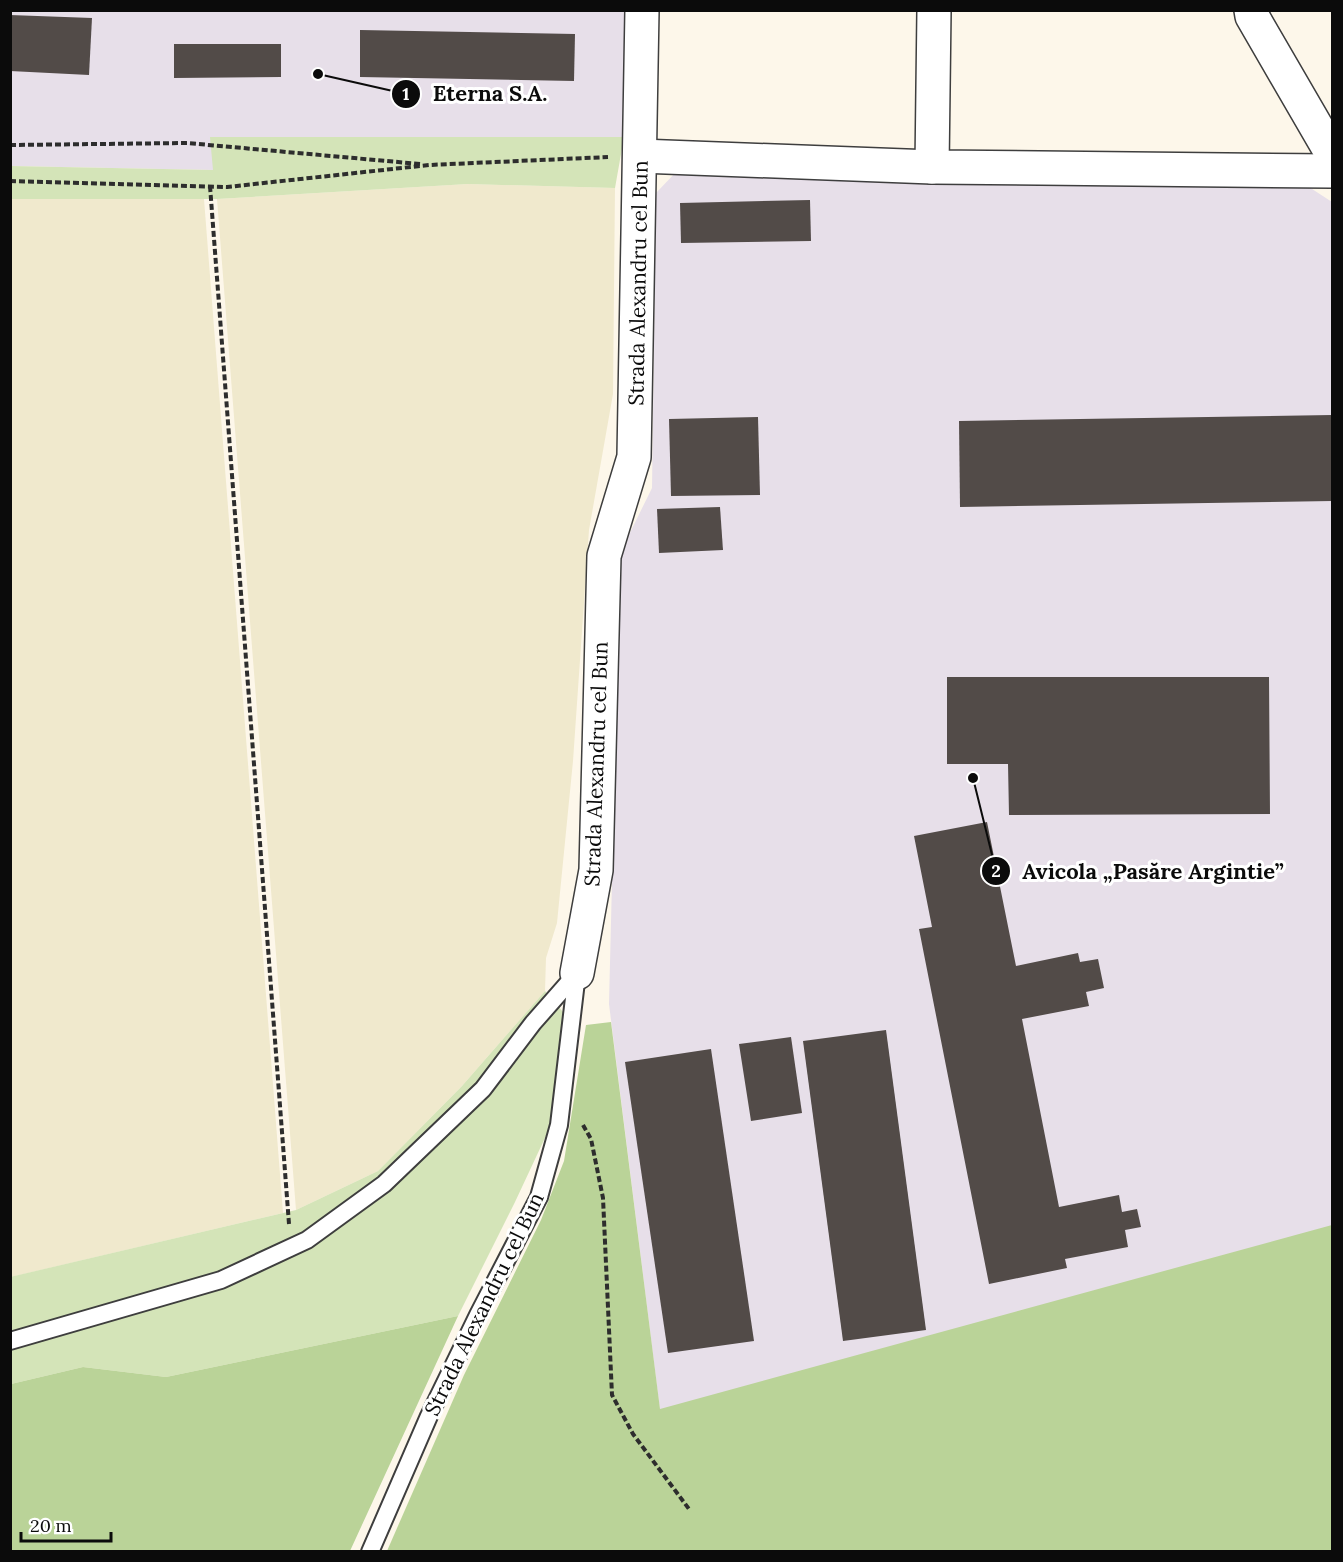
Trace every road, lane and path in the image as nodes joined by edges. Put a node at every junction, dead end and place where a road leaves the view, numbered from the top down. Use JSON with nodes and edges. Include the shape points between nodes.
{"nodes":[{"id":1,"x":642,"y":10,"type":"edge"},
{"id":2,"x":934,"y":10,"type":"edge"},
{"id":3,"x":1251,"y":10,"type":"edge"},
{"id":4,"x":10,"y":145,"type":"edge"},
{"id":5,"x":1332,"y":154,"type":"edge"},
{"id":6,"x":640,"y":156,"type":"junction"},
{"id":7,"x":429,"y":165,"type":"junction"},
{"id":8,"x":932,"y":167,"type":"junction"},
{"id":9,"x":1332,"y":171,"type":"edge"},
{"id":10,"x":10,"y":181,"type":"edge"},
{"id":11,"x":210,"y":186,"type":"junction"},
{"id":12,"x":577,"y":973,"type":"junction"},
{"id":13,"x":563,"y":1087,"type":"junction"},
{"id":14,"x":291,"y":1247,"type":"junction"},
{"id":15,"x":10,"y":1341,"type":"edge"},
{"id":16,"x":688,"y":1509,"type":"dead end"},
{"id":17,"x":370,"y":1551,"type":"edge"}],
"edges":[{"from":1,"to":6,"type":"street","name":"Strada Alexandru cel Bun"},
{"from":2,"to":8,"type":"street"},
{"from":3,"to":5,"type":"street"},
{"from":4,"to":7,"type":"path","via":[[187,143]]},
{"from":6,"to":7,"type":"path"},
{"from":6,"to":8,"type":"street"},
{"from":6,"to":12,"type":"street","name":"Strada Alexandru cel Bun","via":[[634,457],[604,556],[596,870]]},
{"from":7,"to":11,"type":"path"},
{"from":8,"to":9,"type":"street"},
{"from":10,"to":11,"type":"path"},
{"from":11,"to":14,"type":"path"},
{"from":12,"to":13,"type":"lane","name":"Strada Alexandru cel Bun"},
{"from":12,"to":14,"type":"lane","via":[[483,1089],[384,1184],[307,1240]]},
{"from":13,"to":16,"type":"path","via":[[591,1139],[603,1198],[612,1395],[633,1434]]},
{"from":13,"to":17,"type":"lane","name":"Strada Alexandru cel Bun","via":[[559,1125],[539,1197],[429,1416]]},
{"from":14,"to":15,"type":"lane","via":[[221,1280]]}]}
